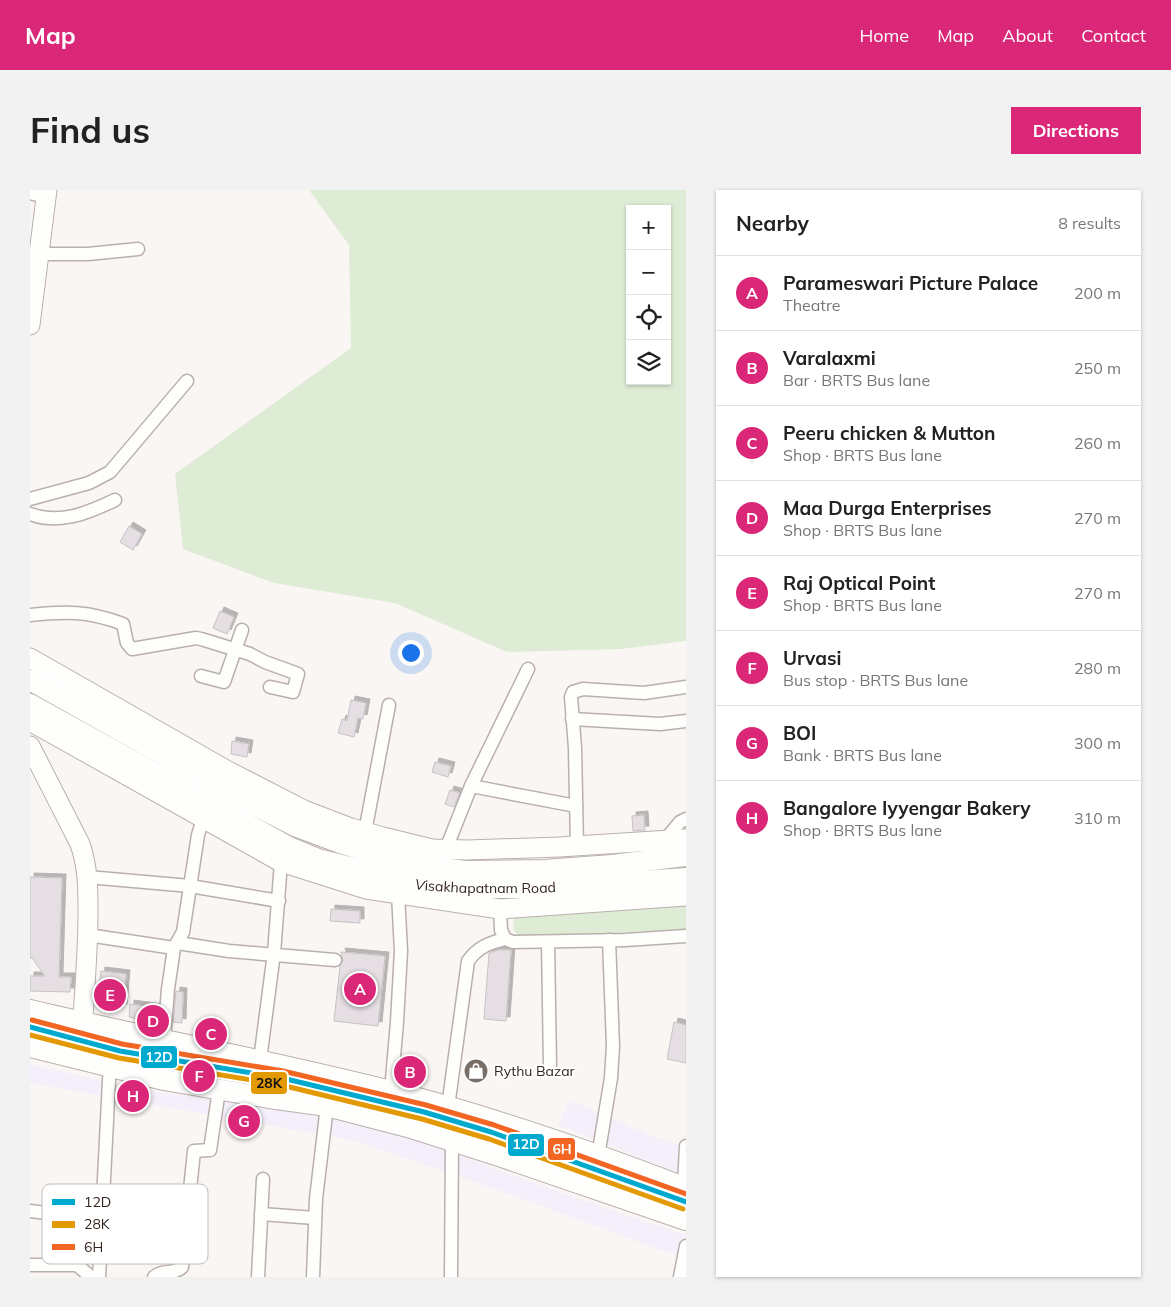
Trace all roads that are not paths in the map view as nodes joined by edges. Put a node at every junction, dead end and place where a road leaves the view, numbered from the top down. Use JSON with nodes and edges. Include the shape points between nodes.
{"nodes":[{"id":1,"x":41,"y":193,"type":"edge"},
{"id":2,"x":138,"y":248,"type":"dead end"},
{"id":3,"x":40,"y":254,"type":"junction"},
{"id":4,"x":30,"y":325,"type":"edge"},
{"id":5,"x":187,"y":381,"type":"dead end"},
{"id":6,"x":30,"y":498,"type":"edge"},
{"id":7,"x":115,"y":500,"type":"dead end"},
{"id":8,"x":30,"y":514,"type":"edge"},
{"id":9,"x":30,"y":616,"type":"edge"},
{"id":10,"x":242,"y":630,"type":"dead end"},
{"id":11,"x":235,"y":649,"type":"junction"},
{"id":12,"x":30,"y":658,"type":"edge"},
{"id":13,"x":528,"y":669,"type":"dead end"},
{"id":14,"x":201,"y":676,"type":"dead end"},
{"id":15,"x":30,"y":680,"type":"edge"},
{"id":16,"x":270,"y":687,"type":"dead end"},
{"id":17,"x":686,"y":687,"type":"edge"},
{"id":18,"x":30,"y":704,"type":"edge"},
{"id":19,"x":389,"y":706,"type":"dead end"},
{"id":20,"x":572,"y":719,"type":"junction"},
{"id":21,"x":30,"y":721,"type":"edge"},
{"id":22,"x":686,"y":721,"type":"edge"},
{"id":23,"x":30,"y":746,"type":"edge"},
{"id":24,"x":471,"y":786,"type":"junction"},
{"id":25,"x":576,"y":806,"type":"junction"},
{"id":26,"x":300,"y":818,"type":"junction"},
{"id":27,"x":203,"y":819,"type":"junction"},
{"id":28,"x":686,"y":819,"type":"edge"},
{"id":29,"x":366,"y":832,"type":"junction"},
{"id":30,"x":686,"y":839,"type":"edge"},
{"id":31,"x":665,"y":840,"type":"junction"},
{"id":32,"x":577,"y":846,"type":"junction"},
{"id":33,"x":446,"y":849,"type":"junction"},
{"id":34,"x":285,"y":854,"type":"junction"},
{"id":35,"x":686,"y":856,"type":"edge"},
{"id":36,"x":88,"y":876,"type":"junction"},
{"id":37,"x":686,"y":878,"type":"edge"},
{"id":38,"x":190,"y":886,"type":"junction"},
{"id":39,"x":398,"y":894,"type":"junction"},
{"id":40,"x":686,"y":896,"type":"edge"},
{"id":41,"x":279,"y":901,"type":"junction"},
{"id":42,"x":500,"y":909,"type":"junction"},
{"id":43,"x":88,"y":935,"type":"junction"},
{"id":44,"x":686,"y":936,"type":"edge"},
{"id":45,"x":505,"y":939,"type":"junction"},
{"id":46,"x":609,"y":940,"type":"junction"},
{"id":47,"x":548,"y":942,"type":"junction"},
{"id":48,"x":176,"y":945,"type":"junction"},
{"id":49,"x":274,"y":956,"type":"junction"},
{"id":50,"x":335,"y":960,"type":"dead end"},
{"id":51,"x":30,"y":1010,"type":"edge"},
{"id":52,"x":30,"y":1027,"type":"edge"},
{"id":53,"x":164,"y":1039,"type":"junction"},
{"id":54,"x":81,"y":1040,"type":"junction"},
{"id":55,"x":30,"y":1047,"type":"edge"},
{"id":56,"x":110,"y":1058,"type":"junction"},
{"id":57,"x":260,"y":1060,"type":"junction"},
{"id":58,"x":550,"y":1065,"type":"dead end"},
{"id":59,"x":219,"y":1090,"type":"junction"},
{"id":60,"x":391,"y":1091,"type":"junction"},
{"id":61,"x":327,"y":1106,"type":"junction"},
{"id":62,"x":448,"y":1106,"type":"junction"},
{"id":63,"x":452,"y":1141,"type":"junction"},
{"id":64,"x":686,"y":1146,"type":"edge"},
{"id":65,"x":598,"y":1156,"type":"junction"},
{"id":66,"x":263,"y":1179,"type":"dead end"},
{"id":67,"x":104,"y":1184,"type":"edge"},
{"id":68,"x":191,"y":1184,"type":"edge"},
{"id":69,"x":685,"y":1192,"type":"edge"},
{"id":70,"x":261,"y":1214,"type":"junction"},
{"id":71,"x":315,"y":1218,"type":"junction"},
{"id":72,"x":686,"y":1220,"type":"edge"},
{"id":73,"x":686,"y":1246,"type":"edge"},
{"id":74,"x":100,"y":1264,"type":"edge"},
{"id":75,"x":182,"y":1264,"type":"edge"},
{"id":76,"x":30,"y":1265,"type":"edge"},
{"id":77,"x":77,"y":1265,"type":"joint"},
{"id":78,"x":91,"y":1277,"type":"edge"},
{"id":79,"x":99,"y":1277,"type":"edge"},
{"id":80,"x":154,"y":1277,"type":"edge"},
{"id":81,"x":258,"y":1277,"type":"edge"},
{"id":82,"x":314,"y":1277,"type":"edge"},
{"id":83,"x":451,"y":1277,"type":"edge"},
{"id":84,"x":680,"y":1277,"type":"edge"}],
"edges":[{"from":1,"to":3,"type":"street"},
{"from":2,"to":3,"type":"street","via":[[88,254]]},
{"from":3,"to":4,"type":"street"},
{"from":5,"to":6,"type":"street","via":[[110,472],[89,483]]},
{"from":7,"to":8,"type":"street","via":[[89,513],[69,518]]},
{"from":9,"to":11,"type":"street","via":[[80,612],[118,622],[123,624],[127,643],[132,649],[196,638]]},
{"from":10,"to":11,"type":"street"},
{"from":11,"to":14,"type":"street","via":[[224,682]]},
{"from":11,"to":16,"type":"street","via":[[298,674],[293,692]]},
{"from":12,"to":26,"type":"street","via":[[220,766]]},
{"from":13,"to":24,"type":"street"},
{"from":15,"to":26,"type":"main road","via":[[238,797]]},
{"from":17,"to":20,"type":"street","via":[[644,693],[577,689],[571,697]]},
{"from":18,"to":34,"type":"main road","name":"Visakhapatnam Road"},
{"from":19,"to":29,"type":"street"},
{"from":20,"to":22,"type":"street","via":[[652,724]]},
{"from":20,"to":25,"type":"street"},
{"from":21,"to":27,"type":"street"},
{"from":23,"to":36,"type":"street","via":[[80,844]]},
{"from":24,"to":25,"type":"street"},
{"from":24,"to":33,"type":"street"},
{"from":25,"to":32,"type":"street"},
{"from":26,"to":29,"type":"street"},
{"from":26,"to":35,"type":"main road","via":[[340,843],[420,865],[465,871],[544,870]]},
{"from":27,"to":34,"type":"street"},
{"from":27,"to":38,"type":"street"},
{"from":28,"to":31,"type":"street"},
{"from":29,"to":33,"type":"street","via":[[432,849]]},
{"from":30,"to":31,"type":"street"},
{"from":31,"to":32,"type":"street"},
{"from":32,"to":33,"type":"street"},
{"from":34,"to":37,"type":"main road","name":"Visakhapatnam Road","via":[[318,858],[420,885],[467,888],[541,888]]},
{"from":34,"to":39,"type":"street","via":[[366,889]]},
{"from":34,"to":41,"type":"street"},
{"from":36,"to":38,"type":"street"},
{"from":36,"to":43,"type":"street"},
{"from":38,"to":41,"type":"street"},
{"from":38,"to":48,"type":"street","via":[[183,932]]},
{"from":39,"to":42,"type":"street"},
{"from":39,"to":60,"type":"street","via":[[401,951]]},
{"from":40,"to":42,"type":"street"},
{"from":41,"to":49,"type":"street"},
{"from":42,"to":45,"type":"street"},
{"from":43,"to":48,"type":"street"},
{"from":43,"to":54,"type":"street"},
{"from":44,"to":46,"type":"street"},
{"from":45,"to":47,"type":"street"},
{"from":45,"to":62,"type":"street","via":[[486,944],[468,961]]},
{"from":46,"to":47,"type":"street"},
{"from":46,"to":65,"type":"street","via":[[613,1046]]},
{"from":47,"to":58,"type":"street"},
{"from":48,"to":49,"type":"street"},
{"from":48,"to":53,"type":"street"},
{"from":49,"to":50,"type":"street"},
{"from":49,"to":57,"type":"street"},
{"from":51,"to":54,"type":"main road"},
{"from":52,"to":54,"type":"main road"},
{"from":53,"to":54,"type":"main road"},
{"from":53,"to":57,"type":"main road"},
{"from":54,"to":55,"type":"main road"},
{"from":54,"to":56,"type":"main road"},
{"from":56,"to":59,"type":"main road","via":[[164,1080]]},
{"from":56,"to":67,"type":"street"},
{"from":56,"to":69,"type":"main road","via":[[282,1078],[424,1112]]},
{"from":57,"to":60,"type":"main road"},
{"from":59,"to":61,"type":"main road"},
{"from":59,"to":68,"type":"street","via":[[210,1150],[194,1151]]},
{"from":60,"to":62,"type":"main road"},
{"from":61,"to":63,"type":"main road"},
{"from":61,"to":71,"type":"street"},
{"from":62,"to":65,"type":"main road"},
{"from":63,"to":72,"type":"main road"},
{"from":63,"to":83,"type":"street"},
{"from":64,"to":69,"type":"street"},
{"from":65,"to":69,"type":"main road"},
{"from":66,"to":70,"type":"street"},
{"from":70,"to":71,"type":"street"},
{"from":70,"to":81,"type":"street"},
{"from":71,"to":82,"type":"street"},
{"from":73,"to":84,"type":"street"},
{"from":74,"to":79,"type":"street"},
{"from":75,"to":80,"type":"street","via":[[180,1270],[159,1273]]},
{"from":76,"to":77,"type":"street"},
{"from":77,"to":78,"type":"street"}]}
